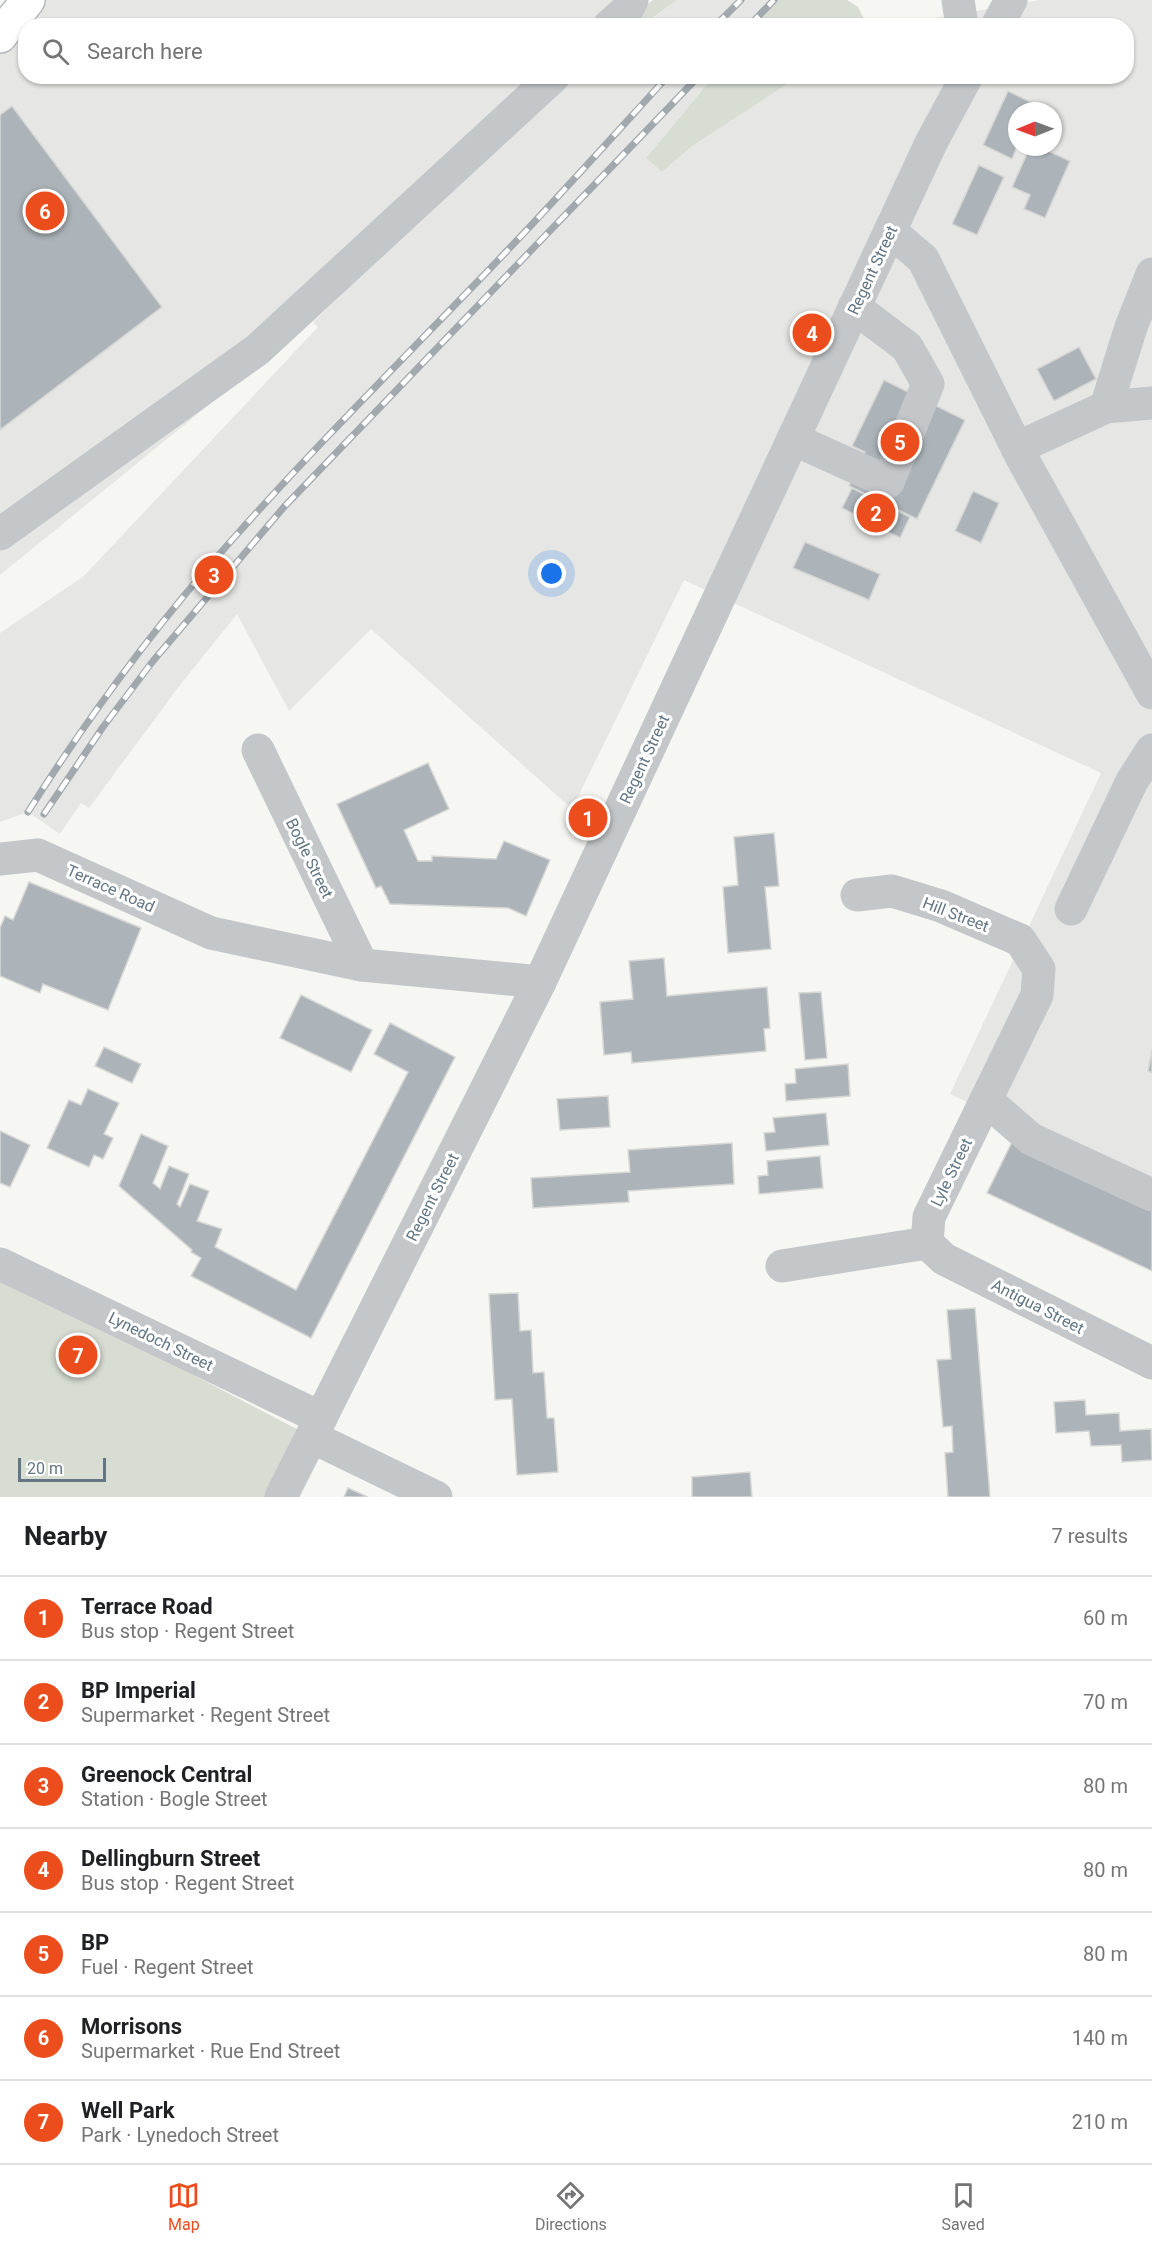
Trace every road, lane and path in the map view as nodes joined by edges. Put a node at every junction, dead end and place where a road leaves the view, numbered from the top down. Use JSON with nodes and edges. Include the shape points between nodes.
{"nodes":[{"id":1,"x":28,"y":0,"type":"edge"},
{"id":2,"x":632,"y":0,"type":"edge"},
{"id":3,"x":958,"y":0,"type":"edge"},
{"id":4,"x":1011,"y":0,"type":"edge"},
{"id":5,"x":618,"y":18,"type":"edge"},
{"id":6,"x":961,"y":18,"type":"edge"},
{"id":7,"x":1001,"y":18,"type":"edge"},
{"id":8,"x":0,"y":36,"type":"edge"},
{"id":9,"x":545,"y":84,"type":"edge"},
{"id":10,"x":952,"y":84,"type":"edge"},
{"id":11,"x":962,"y":84,"type":"edge"},
{"id":12,"x":946,"y":112,"type":"junction"},
{"id":13,"x":890,"y":231,"type":"junction"},
{"id":14,"x":1152,"y":274,"type":"edge"},
{"id":15,"x":854,"y":307,"type":"junction"},
{"id":16,"x":1152,"y":403,"type":"edge"},
{"id":17,"x":1106,"y":407,"type":"junction"},
{"id":18,"x":793,"y":439,"type":"junction"},
{"id":19,"x":1017,"y":448,"type":"junction"},
{"id":20,"x":0,"y":534,"type":"edge"},
{"id":21,"x":1152,"y":693,"type":"edge"},
{"id":22,"x":258,"y":750,"type":"dead end"},
{"id":23,"x":1152,"y":750,"type":"edge"},
{"id":24,"x":0,"y":859,"type":"edge"},
{"id":25,"x":857,"y":895,"type":"dead end"},
{"id":26,"x":1071,"y":909,"type":"dead end"},
{"id":27,"x":362,"y":965,"type":"junction"},
{"id":28,"x":1039,"y":969,"type":"joint"},
{"id":29,"x":540,"y":982,"type":"junction"},
{"id":30,"x":986,"y":1100,"type":"junction"},
{"id":31,"x":1152,"y":1196,"type":"edge"},
{"id":32,"x":927,"y":1243,"type":"junction"},
{"id":33,"x":0,"y":1264,"type":"edge"},
{"id":34,"x":782,"y":1266,"type":"dead end"},
{"id":35,"x":1152,"y":1364,"type":"edge"},
{"id":36,"x":317,"y":1427,"type":"junction"},
{"id":37,"x":281,"y":1497,"type":"edge"},
{"id":38,"x":436,"y":1497,"type":"edge"}],
"edges":[{"from":1,"to":8,"type":"highway"},
{"from":2,"to":5,"type":"street"},
{"from":3,"to":6,"type":"street"},
{"from":4,"to":7,"type":"street"},
{"from":9,"to":20,"type":"street","via":[[257,350]]},
{"from":10,"to":12,"type":"street","name":"Regent Street"},
{"from":11,"to":12,"type":"street","name":"Regent Street"},
{"from":12,"to":13,"type":"street","name":"Regent Street"},
{"from":13,"to":15,"type":"street","name":"Regent Street"},
{"from":13,"to":19,"type":"street","via":[[923,259]]},
{"from":14,"to":17,"type":"street"},
{"from":15,"to":18,"type":"street","name":"Regent Street"},
{"from":15,"to":18,"type":"street","via":[[907,347],[928,384],[888,482]]},
{"from":16,"to":17,"type":"street"},
{"from":17,"to":19,"type":"street"},
{"from":18,"to":29,"type":"street","name":"Regent Street"},
{"from":19,"to":21,"type":"street"},
{"from":22,"to":27,"type":"street","name":"Bogle Street"},
{"from":23,"to":26,"type":"street","via":[[1132,781]]},
{"from":24,"to":27,"type":"street","name":"Terrace Road","via":[[38,855],[211,933]]},
{"from":25,"to":28,"type":"street","name":"Hill Street","via":[[892,891],[941,906],[1020,940]]},
{"from":27,"to":29,"type":"street","name":"Terrace Road"},
{"from":28,"to":30,"type":"street","name":"Lyle Street","via":[[1037,995]]},
{"from":29,"to":36,"type":"street","name":"Regent Street"},
{"from":30,"to":31,"type":"street","via":[[1031,1139]]},
{"from":30,"to":32,"type":"street","name":"Lyle Street","via":[[929,1217]]},
{"from":32,"to":34,"type":"street"},
{"from":32,"to":35,"type":"street","name":"Antigua Street","via":[[944,1259]]},
{"from":33,"to":36,"type":"street","name":"Lynedoch Street"},
{"from":36,"to":37,"type":"street","name":"Regent Street"},
{"from":36,"to":38,"type":"street","name":"Lynedoch Street"}]}
